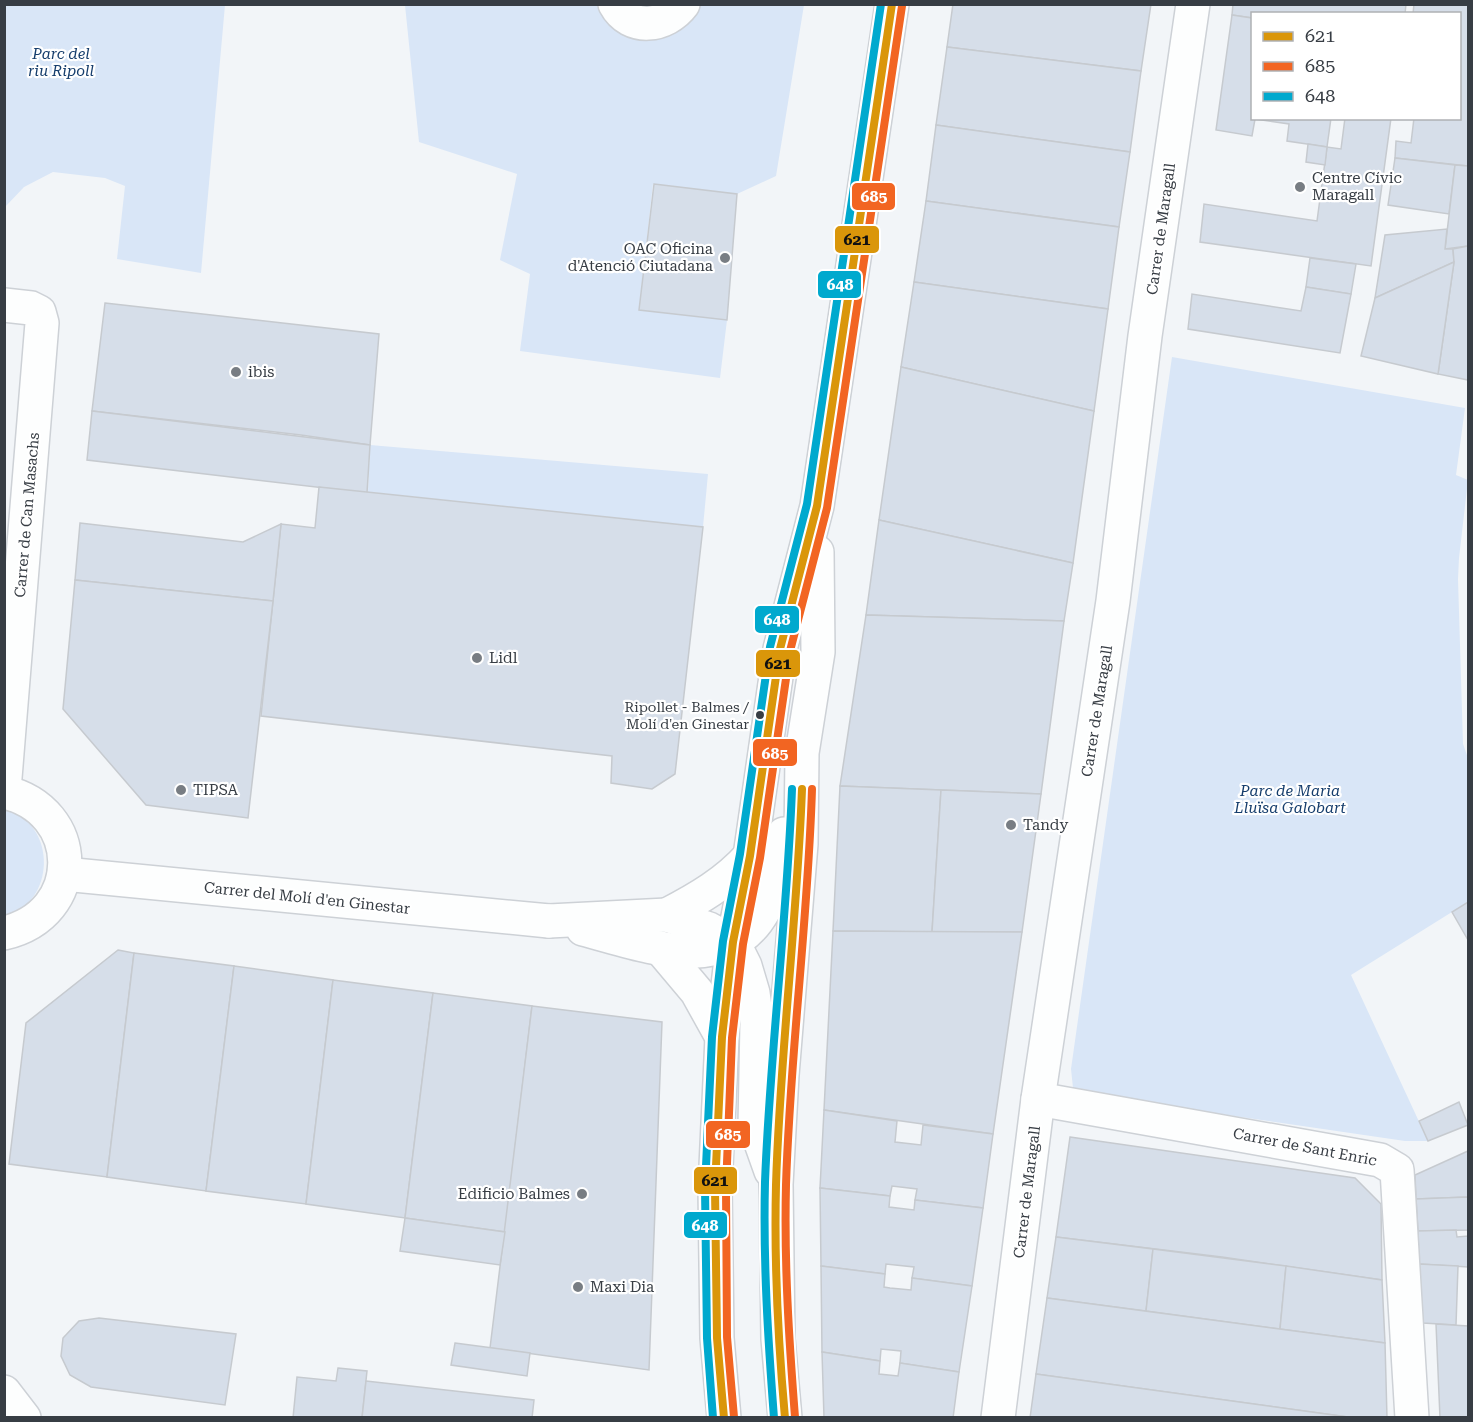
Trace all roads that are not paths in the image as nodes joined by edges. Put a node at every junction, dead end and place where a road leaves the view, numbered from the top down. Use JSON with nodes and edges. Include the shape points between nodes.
{"nodes":[{"id":1,"x":615,"y":4,"type":"edge"},
{"id":2,"x":683,"y":4,"type":"edge"},
{"id":3,"x":891,"y":4,"type":"edge"},
{"id":4,"x":1192,"y":4,"type":"edge"},
{"id":5,"x":4,"y":305,"type":"edge"},
{"id":6,"x":817,"y":506,"type":"junction"},
{"id":7,"x":802,"y":753,"type":"junction"},
{"id":8,"x":4,"y":791,"type":"edge"},
{"id":9,"x":750,"y":856,"type":"junction"},
{"id":10,"x":64,"y":874,"type":"junction"},
{"id":11,"x":667,"y":915,"type":"junction"},
{"id":12,"x":549,"y":921,"type":"junction"},
{"id":13,"x":4,"y":933,"type":"edge"},
{"id":14,"x":733,"y":942,"type":"junction"},
{"id":15,"x":660,"y":948,"type":"junction"},
{"id":16,"x":722,"y":1037,"type":"junction"},
{"id":17,"x":1038,"y":1099,"type":"junction"},
{"id":18,"x":776,"y":1184,"type":"junction"},
{"id":19,"x":4,"y":1392,"type":"edge"},
{"id":20,"x":24,"y":1418,"type":"edge"},
{"id":21,"x":724,"y":1418,"type":"edge"},
{"id":22,"x":785,"y":1418,"type":"edge"},
{"id":23,"x":998,"y":1418,"type":"edge"},
{"id":24,"x":1412,"y":1418,"type":"edge"}],
"edges":[{"from":1,"to":2,"type":"main road","via":[[626,17],[650,24],[663,22]]},
{"from":3,"to":6,"type":"main road"},
{"from":4,"to":17,"type":"main road","name":"Carrer de Maragall","via":[[1145,336],[1113,601]]},
{"from":5,"to":8,"type":"main road","name":"Carrer de Can Masachs","via":[[31,308],[39,312],[42,323]]},
{"from":6,"to":7,"type":"main road","via":[[818,652]]},
{"from":6,"to":9,"type":"main road","via":[[780,649]]},
{"from":7,"to":14,"type":"main road","via":[[765,909],[752,927]]},
{"from":7,"to":18,"type":"main road","via":[[801,844]]},
{"from":8,"to":10,"type":"main road","via":[[38,806],[59,832],[66,858]]},
{"from":9,"to":11,"type":"main road","via":[[734,873]]},
{"from":9,"to":14,"type":"main road"},
{"from":10,"to":12,"type":"main road","name":"Carrer del Molí d'en Ginestar"},
{"from":10,"to":13,"type":"main road","via":[[61,889],[46,912],[19,930]]},
{"from":11,"to":12,"type":"main road"},
{"from":11,"to":14,"type":"main road"},
{"from":12,"to":15,"type":"main road"},
{"from":14,"to":15,"type":"main road","via":[[697,952]]},
{"from":14,"to":16,"type":"main road"},
{"from":14,"to":18,"type":"main road","via":[[753,993],[757,1022],[755,1126]]},
{"from":15,"to":16,"type":"main road","via":[[697,992]]},
{"from":16,"to":21,"type":"main road","via":[[715,1188],[717,1338]]},
{"from":17,"to":23,"type":"main road","name":"Carrer de Maragall"},
{"from":17,"to":24,"type":"main road","name":"Carrer de Sant Enric","via":[[1380,1160],[1397,1170]]},
{"from":18,"to":22,"type":"main road","via":[[778,1340]]},
{"from":19,"to":20,"type":"main road"}]}
